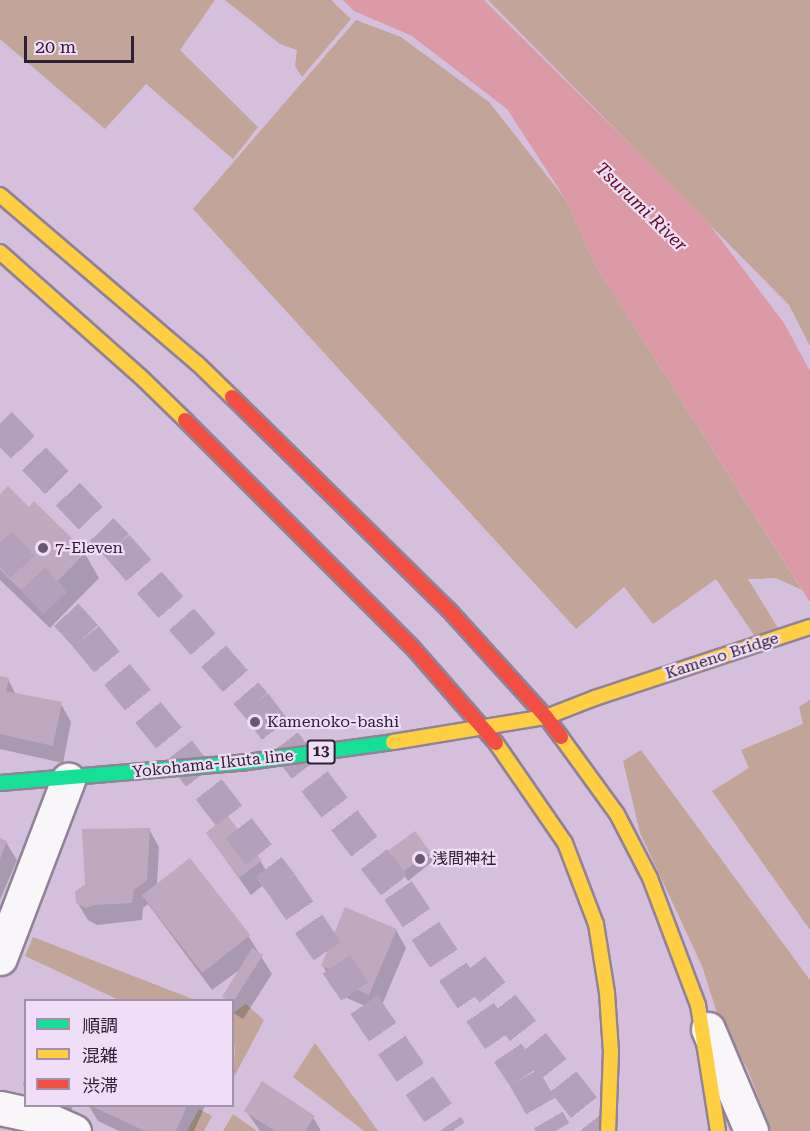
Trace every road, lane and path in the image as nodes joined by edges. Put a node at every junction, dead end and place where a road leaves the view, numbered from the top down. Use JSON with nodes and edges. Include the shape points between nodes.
{"nodes":[{"id":1,"x":0,"y":195,"type":"edge"},
{"id":2,"x":0,"y":203,"type":"edge"},
{"id":3,"x":54,"y":243,"type":"junction"},
{"id":4,"x":0,"y":252,"type":"edge"},
{"id":5,"x":810,"y":627,"type":"edge"},
{"id":6,"x":635,"y":685,"type":"joint"},
{"id":7,"x":546,"y":717,"type":"junction"},
{"id":8,"x":485,"y":729,"type":"junction"},
{"id":9,"x":68,"y":780,"type":"junction"},
{"id":10,"x":0,"y":783,"type":"edge"},
{"id":11,"x":0,"y":958,"type":"edge"},
{"id":12,"x":698,"y":1005,"type":"junction"},
{"id":13,"x":0,"y":1108,"type":"edge"},
{"id":14,"x":74,"y":1131,"type":"edge"},
{"id":15,"x":608,"y":1131,"type":"edge"},
{"id":16,"x":718,"y":1131,"type":"edge"},
{"id":17,"x":751,"y":1131,"type":"edge"}],
"edges":[{"from":1,"to":3,"type":"main road"},
{"from":2,"to":3,"type":"main road"},
{"from":3,"to":7,"type":"main road","via":[[196,363],[448,609]]},
{"from":4,"to":8,"type":"main road","via":[[141,377],[260,492],[413,648]]},
{"from":5,"to":6,"type":"main road","name":"Kameno Bridge","number":"13"},
{"from":6,"to":7,"type":"main road","name":"Yokohama-Ikuta line","number":"13"},
{"from":7,"to":8,"type":"main road","name":"Yokohama-Ikuta line","number":"13"},
{"from":7,"to":12,"type":"main road","via":[[617,814],[650,878]]},
{"from":8,"to":9,"type":"main road","name":"Yokohama-Ikuta line","number":"13","via":[[240,763]]},
{"from":8,"to":15,"type":"main road","via":[[565,843],[596,924],[610,1040]]},
{"from":9,"to":10,"type":"main road","name":"Yokohama-Ikuta line","number":"13"},
{"from":9,"to":11,"type":"street"},
{"from":12,"to":16,"type":"main road"},
{"from":12,"to":17,"type":"street"},
{"from":13,"to":14,"type":"street","via":[[42,1117]]}]}
